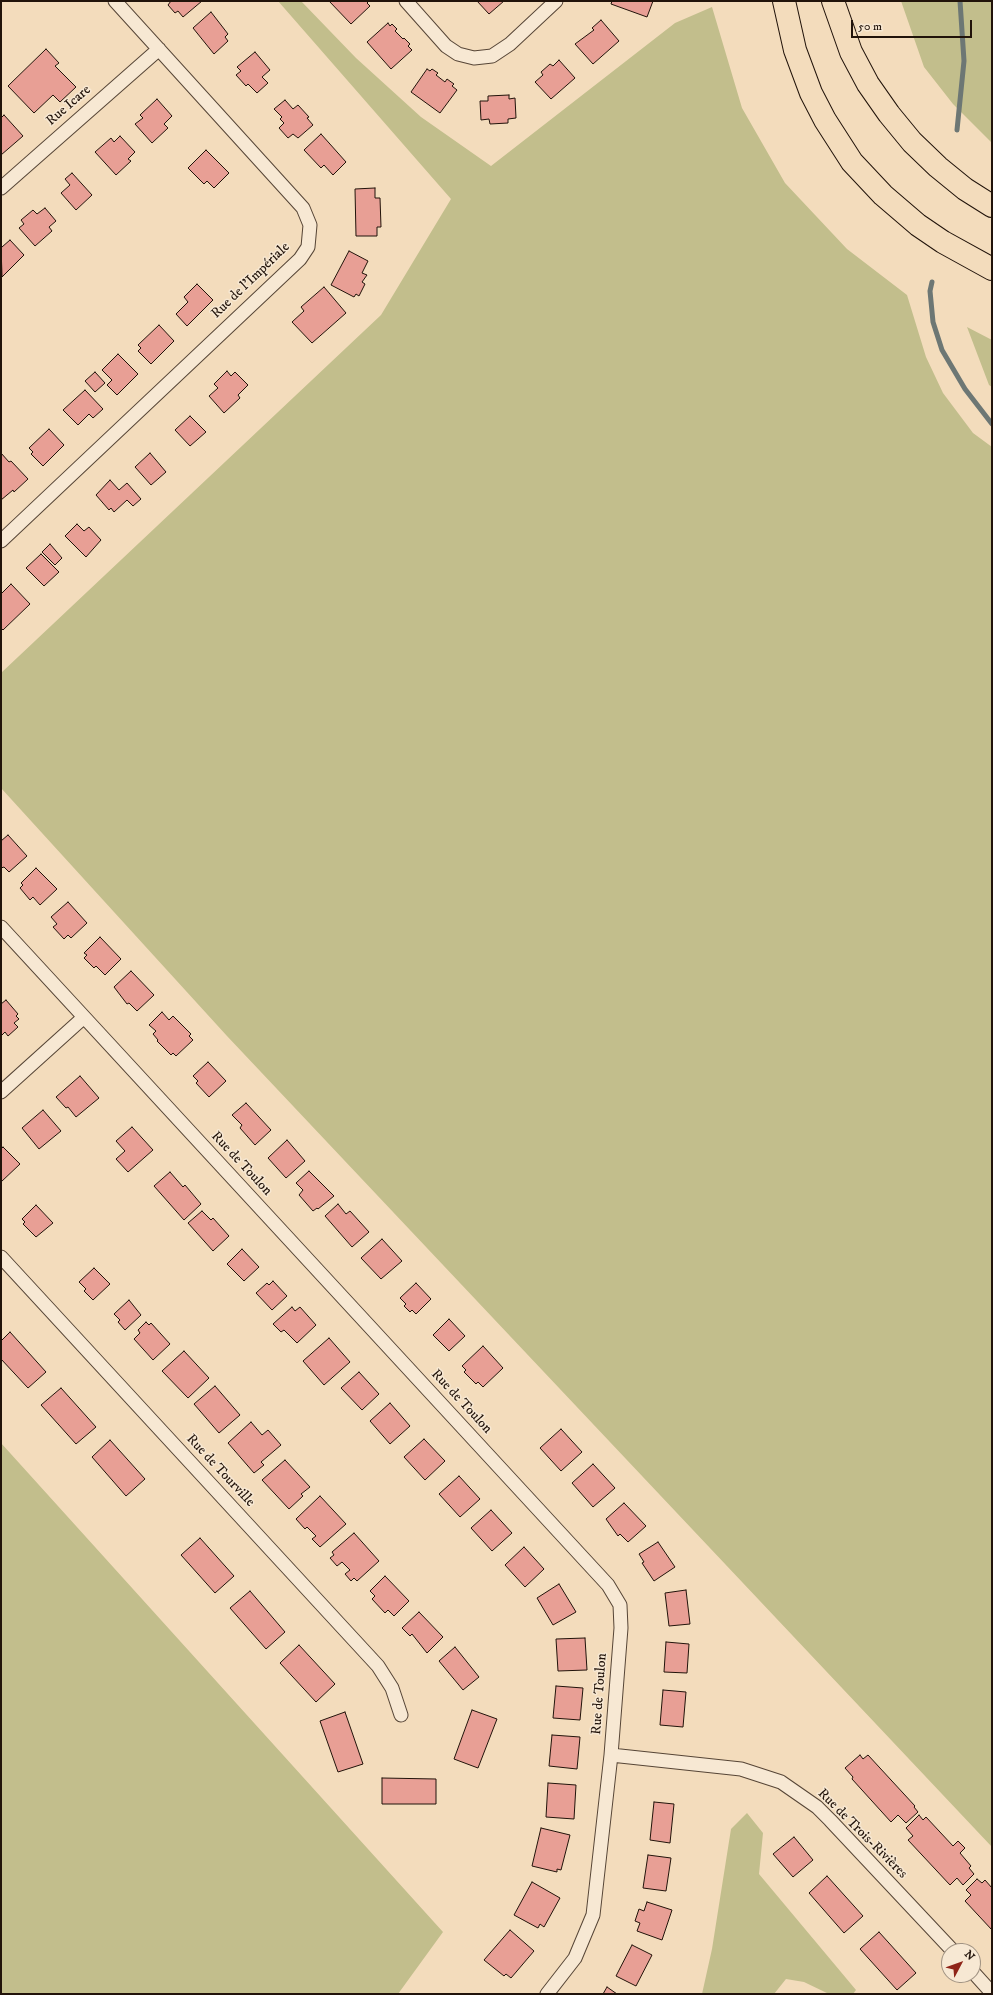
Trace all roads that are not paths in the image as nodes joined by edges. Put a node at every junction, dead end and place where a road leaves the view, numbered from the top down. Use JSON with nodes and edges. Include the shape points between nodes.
{"nodes":[{"id":1,"x":115,"y":1,"type":"edge"},
{"id":2,"x":406,"y":1,"type":"edge"},
{"id":3,"x":556,"y":1,"type":"edge"},
{"id":4,"x":784,"y":1,"type":"edge"},
{"id":5,"x":833,"y":1,"type":"edge"},
{"id":6,"x":158,"y":49,"type":"junction"},
{"id":7,"x":1,"y":188,"type":"edge"},
{"id":8,"x":992,"y":206,"type":"edge"},
{"id":9,"x":992,"y":269,"type":"edge"},
{"id":10,"x":1,"y":541,"type":"edge"},
{"id":11,"x":1,"y":928,"type":"edge"},
{"id":12,"x":83,"y":1018,"type":"junction"},
{"id":13,"x":1,"y":1092,"type":"edge"},
{"id":14,"x":1,"y":1257,"type":"edge"},
{"id":15,"x":401,"y":1715,"type":"dead end"},
{"id":16,"x":611,"y":1755,"type":"junction"},
{"id":17,"x":945,"y":1943,"type":"edge"},
{"id":18,"x":981,"y":1981,"type":"edge"},
{"id":19,"x":992,"y":1993,"type":"edge"},
{"id":20,"x":547,"y":1994,"type":"edge"}],
"edges":[{"from":1,"to":6,"type":"street","name":"Rue de l'Impériale"},
{"from":2,"to":3,"type":"street","via":[[446,46],[458,54],[474,58],[492,56],[510,44]]},
{"from":4,"to":9,"type":"highway","via":[[795,50],[811,93],[852,162],[883,195],[918,225]]},
{"from":5,"to":8,"type":"highway","via":[[851,52],[868,84],[889,114],[912,142],[938,167],[965,189]]},
{"from":6,"to":7,"type":"street","name":"Rue Icare"},
{"from":6,"to":10,"type":"street","name":"Rue de l'Impériale","via":[[303,208],[310,224],[308,247],[300,259]]},
{"from":11,"to":12,"type":"street","name":"Rue de Toulon"},
{"from":12,"to":13,"type":"street"},
{"from":12,"to":16,"type":"street","name":"Rue de Toulon","via":[[608,1585],[620,1605],[621,1628]]},
{"from":14,"to":15,"type":"street","name":"Rue de Tourville","via":[[378,1666],[392,1688]]},
{"from":16,"to":17,"type":"street","name":"Rue de Trois-Rivières","via":[[741,1769],[781,1782],[800,1794],[830,1820]]},
{"from":16,"to":20,"type":"street","name":"Rue de Toulon","via":[[593,1915],[575,1958]]},
{"from":18,"to":19,"type":"street"}]}
